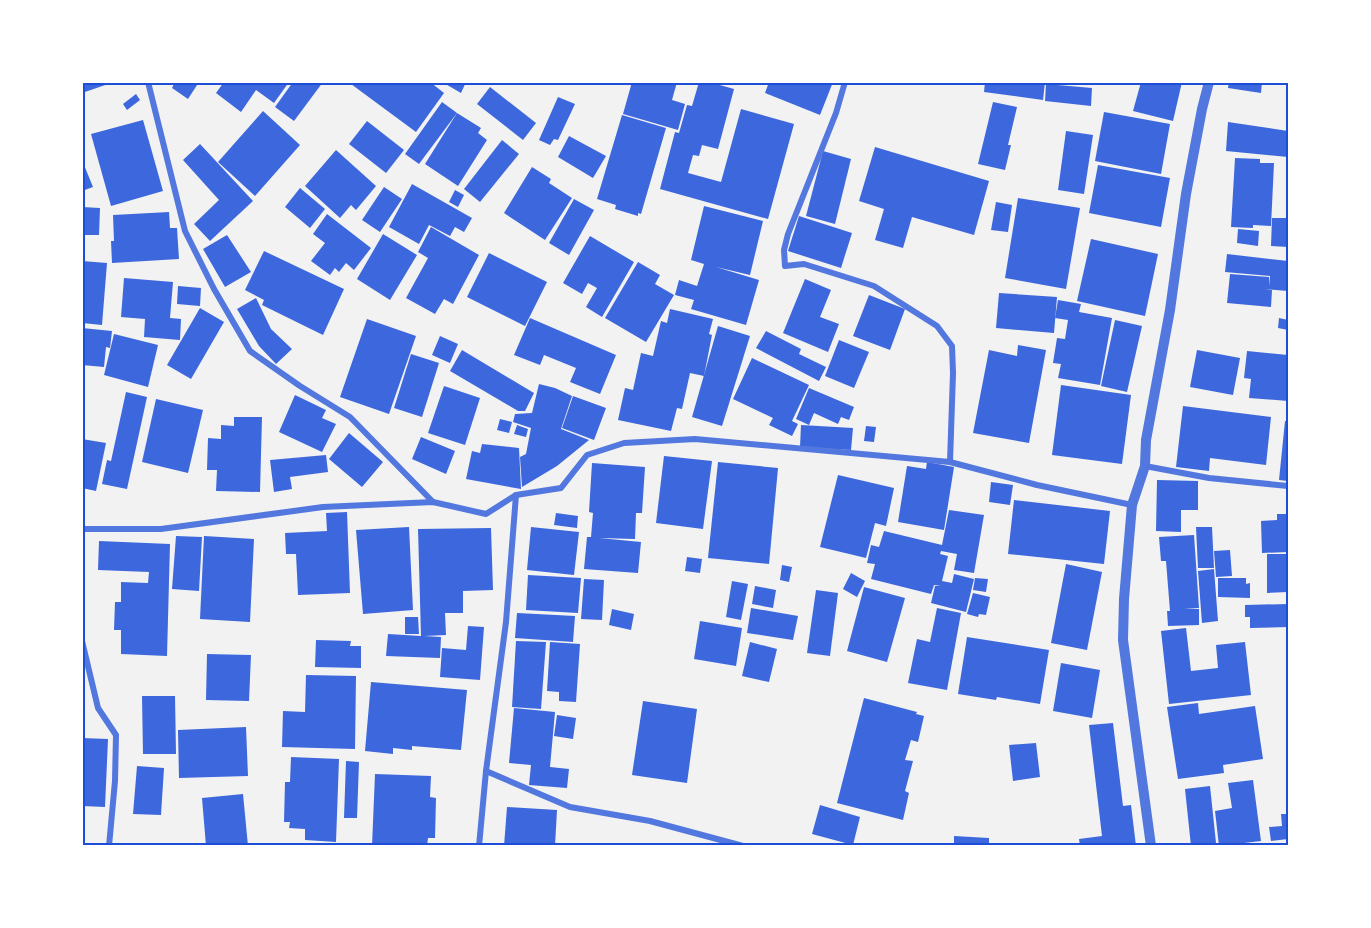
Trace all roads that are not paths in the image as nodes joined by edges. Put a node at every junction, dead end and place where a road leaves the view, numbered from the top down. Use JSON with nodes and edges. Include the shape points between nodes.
{"nodes":[{"id":1,"x":148,"y":82,"type":"edge"},
{"id":2,"x":845,"y":82,"type":"edge"},
{"id":3,"x":1209,"y":82,"type":"edge"},
{"id":4,"x":951,"y":462,"type":"junction"},
{"id":5,"x":1145,"y":466,"type":"junction"},
{"id":6,"x":1288,"y":486,"type":"edge"},
{"id":7,"x":516,"y":495,"type":"junction"},
{"id":8,"x":433,"y":502,"type":"junction"},
{"id":9,"x":1132,"y":505,"type":"junction"},
{"id":10,"x":82,"y":529,"type":"edge"},
{"id":11,"x":82,"y":641,"type":"edge"},
{"id":12,"x":486,"y":771,"type":"junction"},
{"id":13,"x":109,"y":846,"type":"edge"},
{"id":14,"x":479,"y":846,"type":"edge"},
{"id":15,"x":743,"y":846,"type":"edge"},
{"id":16,"x":1151,"y":846,"type":"edge"}],
"edges":[{"from":1,"to":8,"type":"street","via":[[185,231],[213,289],[250,351],[350,417]]},
{"from":2,"to":4,"type":"street","via":[[788,234],[785,266],[804,264],[874,286],[937,326],[952,346]]},
{"from":3,"to":5,"type":"street","via":[[1186,194]]},
{"from":4,"to":7,"type":"street","via":[[695,439],[624,443],[587,455],[561,488]]},
{"from":4,"to":9,"type":"street","via":[[1037,486]]},
{"from":5,"to":6,"type":"street","via":[[1209,478]]},
{"from":5,"to":9,"type":"street"},
{"from":7,"to":8,"type":"street","via":[[486,514]]},
{"from":7,"to":12,"type":"street","via":[[506,622]]},
{"from":8,"to":10,"type":"street","via":[[322,507],[161,529]]},
{"from":9,"to":16,"type":"street","via":[[1123,640]]},
{"from":11,"to":13,"type":"street","via":[[98,708],[116,735]]},
{"from":12,"to":14,"type":"street"},
{"from":12,"to":15,"type":"street","via":[[570,807],[650,821]]}]}
